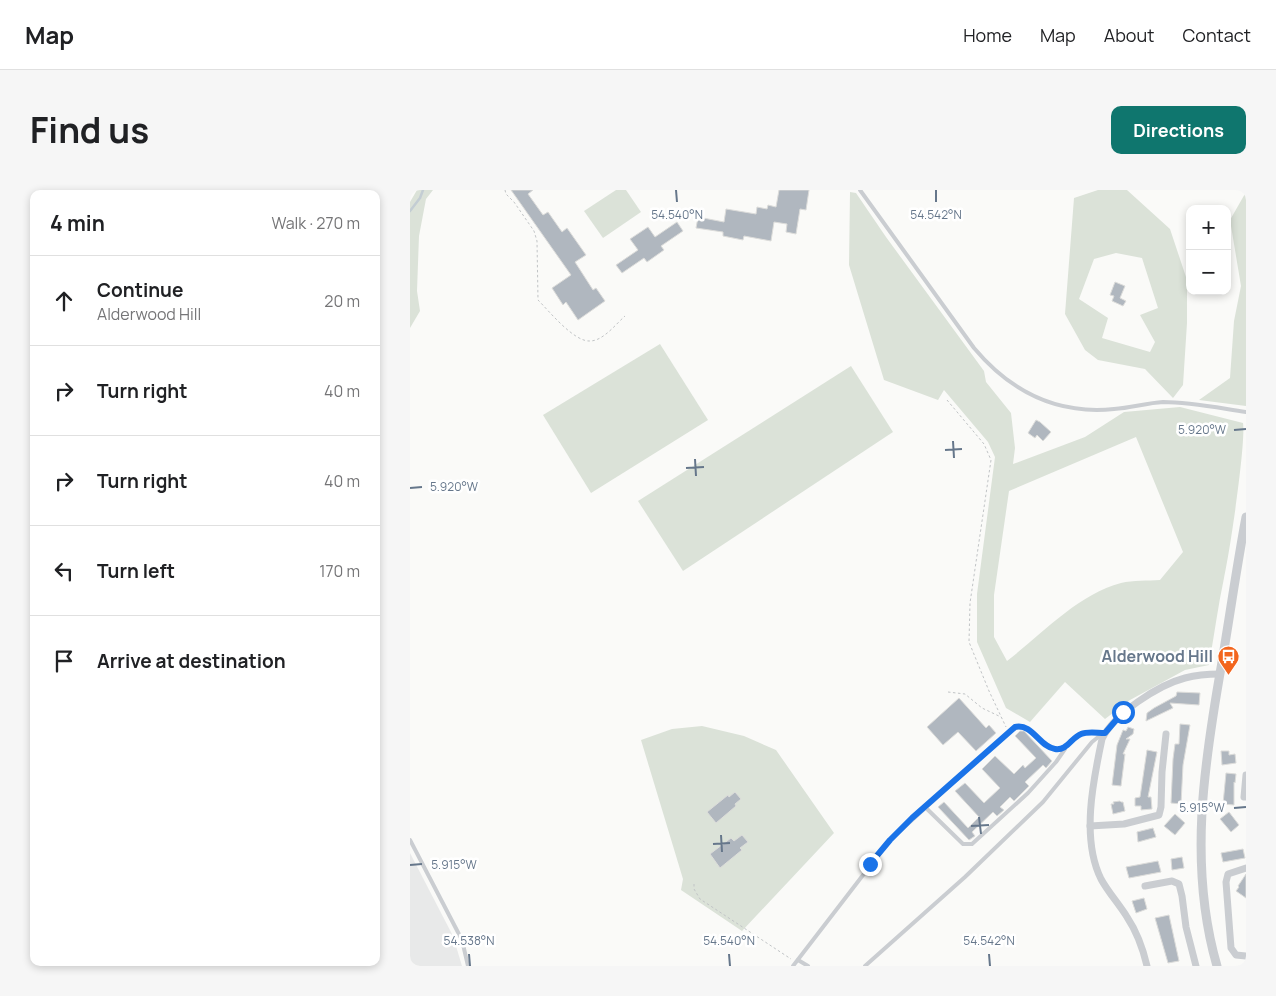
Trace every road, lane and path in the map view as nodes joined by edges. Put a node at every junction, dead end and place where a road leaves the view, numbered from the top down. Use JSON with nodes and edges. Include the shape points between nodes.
{"nodes":[{"id":1,"x":505,"y":190,"type":"edge"},
{"id":2,"x":860,"y":190,"type":"edge"},
{"id":3,"x":625,"y":316,"type":"dead end"},
{"id":4,"x":947,"y":400,"type":"dead end"},
{"id":5,"x":1246,"y":412,"type":"edge"},
{"id":6,"x":1246,"y":517,"type":"edge"},
{"id":7,"x":1220,"y":674,"type":"junction"},
{"id":8,"x":948,"y":692,"type":"dead end"},
{"id":9,"x":1002,"y":718,"type":"junction"},
{"id":10,"x":1009,"y":732,"type":"junction"},
{"id":11,"x":1105,"y":733,"type":"junction"},
{"id":12,"x":1166,"y":734,"type":"dead end"},
{"id":13,"x":1068,"y":745,"type":"junction"},
{"id":14,"x":1246,"y":774,"type":"edge"},
{"id":15,"x":1246,"y":798,"type":"edge"},
{"id":16,"x":925,"y":807,"type":"junction"},
{"id":17,"x":1090,"y":826,"type":"junction"},
{"id":18,"x":410,"y":840,"type":"edge"},
{"id":19,"x":1246,"y":868,"type":"edge"},
{"id":20,"x":694,"y":884,"type":"dead end"},
{"id":21,"x":1145,"y":886,"type":"dead end"},
{"id":22,"x":1246,"y":956,"type":"edge"},
{"id":23,"x":796,"y":963,"type":"edge"},
{"id":24,"x":468,"y":966,"type":"edge"},
{"id":25,"x":808,"y":966,"type":"edge"},
{"id":26,"x":865,"y":966,"type":"edge"},
{"id":27,"x":1147,"y":966,"type":"edge"},
{"id":28,"x":1196,"y":966,"type":"edge"},
{"id":29,"x":1217,"y":966,"type":"edge"}],
"edges":[{"from":1,"to":3,"type":"path","via":[[534,231],[537,241],[538,300],[577,338],[590,341],[599,338]]},
{"from":2,"to":5,"type":"lane","via":[[974,348],[994,370],[1024,392],[1080,410],[1172,402]]},
{"from":4,"to":9,"type":"path","via":[[984,444],[991,460],[970,603],[969,642]]},
{"from":6,"to":7,"type":"street"},
{"from":7,"to":11,"type":"street","via":[[1177,680],[1132,706]]},
{"from":7,"to":29,"type":"street","via":[[1204,772],[1200,835],[1205,906]]},
{"from":8,"to":9,"type":"path","via":[[965,694]]},
{"from":9,"to":10,"type":"path"},
{"from":10,"to":13,"type":"lane","via":[[1015,727],[1024,727],[1052,749]]},
{"from":10,"to":16,"type":"lane"},
{"from":11,"to":13,"type":"lane","via":[[1083,733]]},
{"from":11,"to":17,"type":"street","via":[[1099,751]]},
{"from":11,"to":26,"type":"lane","via":[[1092,742],[1038,807]]},
{"from":12,"to":17,"type":"street","via":[[1159,815],[1124,824]]},
{"from":13,"to":16,"type":"lane","via":[[1028,793],[972,844],[963,844]]},
{"from":14,"to":15,"type":"street"},
{"from":16,"to":23,"type":"lane","via":[[881,851]]},
{"from":17,"to":27,"type":"street","via":[[1091,851],[1096,867],[1129,919]]},
{"from":18,"to":24,"type":"lane","via":[[462,940]]},
{"from":19,"to":22,"type":"street","via":[[1228,874],[1226,882],[1231,948],[1236,955]]},
{"from":20,"to":23,"type":"path","via":[[700,899]]},
{"from":21,"to":28,"type":"street","via":[[1172,881],[1179,884]]},
{"from":23,"to":25,"type":"lane"}]}
